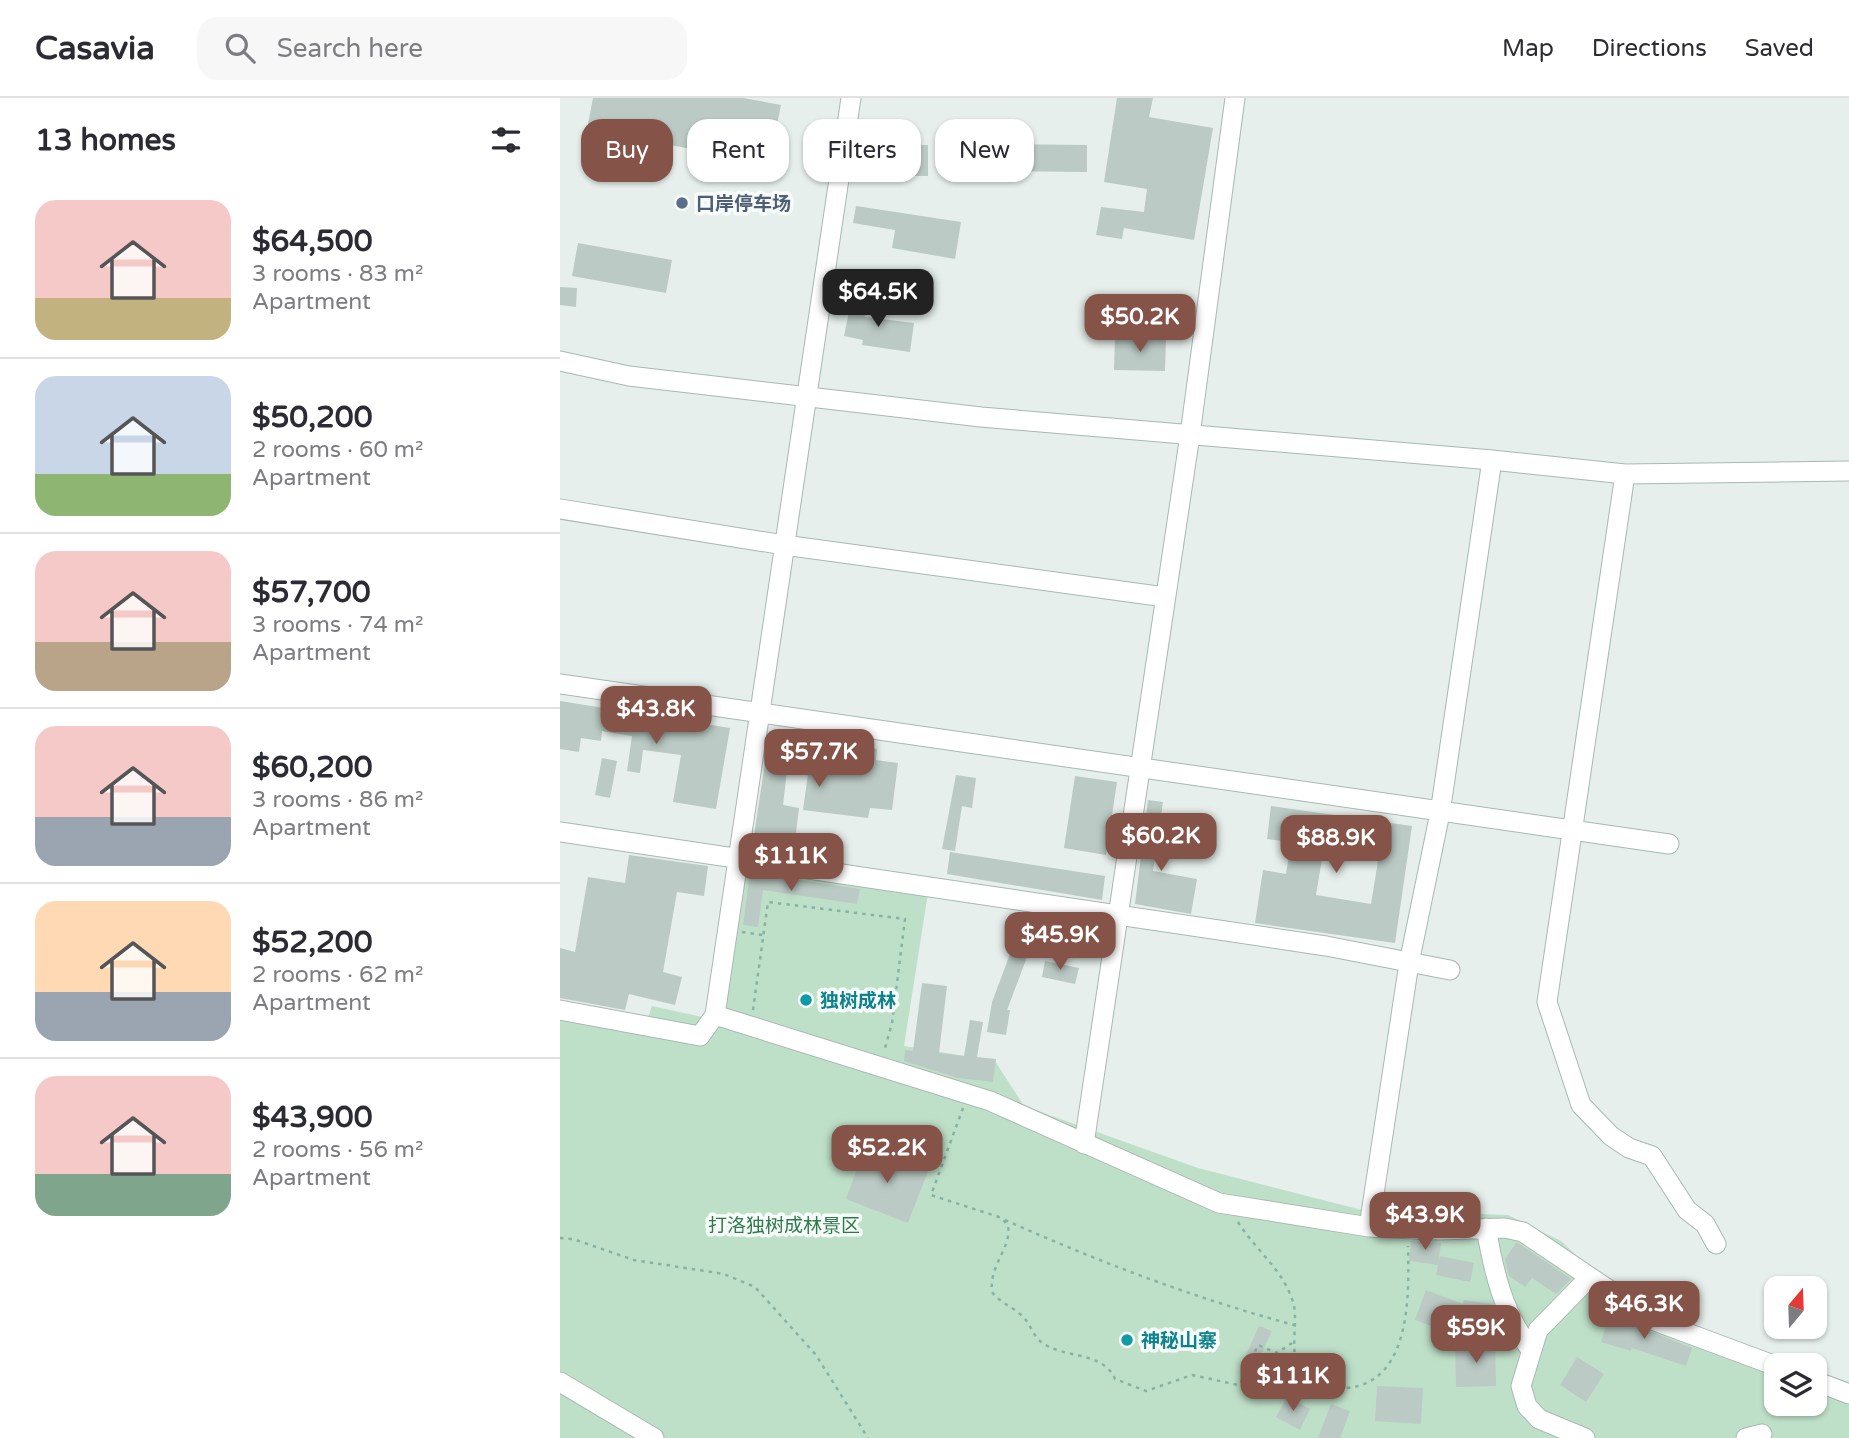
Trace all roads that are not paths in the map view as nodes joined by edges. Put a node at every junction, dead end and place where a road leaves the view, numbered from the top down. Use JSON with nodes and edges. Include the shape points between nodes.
{"nodes":[{"id":1,"x":852,"y":98,"type":"edge"},
{"id":2,"x":1235,"y":98,"type":"edge"},
{"id":3,"x":560,"y":361,"type":"edge"},
{"id":4,"x":806,"y":397,"type":"junction"},
{"id":5,"x":1190,"y":435,"type":"junction"},
{"id":6,"x":1492,"y":460,"type":"junction"},
{"id":7,"x":1849,"y":471,"type":"edge"},
{"id":8,"x":1625,"y":474,"type":"junction"},
{"id":9,"x":560,"y":509,"type":"edge"},
{"id":10,"x":784,"y":545,"type":"junction"},
{"id":11,"x":1165,"y":597,"type":"junction"},
{"id":12,"x":560,"y":684,"type":"edge"},
{"id":13,"x":759,"y":714,"type":"junction"},
{"id":14,"x":1138,"y":768,"type":"junction"},
{"id":15,"x":1440,"y":813,"type":"junction"},
{"id":16,"x":560,"y":832,"type":"edge"},
{"id":17,"x":1572,"y":832,"type":"junction"},
{"id":18,"x":1669,"y":844,"type":"dead end"},
{"id":19,"x":737,"y":860,"type":"junction"},
{"id":20,"x":1116,"y":916,"type":"junction"},
{"id":21,"x":1409,"y":963,"type":"junction"},
{"id":22,"x":1450,"y":970,"type":"dead end"},
{"id":23,"x":560,"y":1010,"type":"edge"},
{"id":24,"x":715,"y":1015,"type":"junction"},
{"id":25,"x":1084,"y":1144,"type":"junction"},
{"id":26,"x":1369,"y":1227,"type":"junction"},
{"id":27,"x":1486,"y":1228,"type":"junction"},
{"id":28,"x":1716,"y":1244,"type":"dead end"},
{"id":29,"x":1588,"y":1278,"type":"junction"},
{"id":30,"x":1530,"y":1349,"type":"junction"},
{"id":31,"x":1764,"y":1362,"type":"edge"},
{"id":32,"x":560,"y":1382,"type":"edge"},
{"id":33,"x":1827,"y":1386,"type":"edge"},
{"id":34,"x":1849,"y":1394,"type":"edge"},
{"id":35,"x":654,"y":1438,"type":"edge"},
{"id":36,"x":1585,"y":1438,"type":"edge"}],
"edges":[{"from":1,"to":4,"type":"street"},
{"from":2,"to":5,"type":"street"},
{"from":3,"to":4,"type":"street","via":[[629,376]]},
{"from":4,"to":5,"type":"street"},
{"from":4,"to":10,"type":"street"},
{"from":5,"to":6,"type":"street"},
{"from":5,"to":11,"type":"street"},
{"from":6,"to":8,"type":"street"},
{"from":6,"to":15,"type":"street"},
{"from":7,"to":8,"type":"street"},
{"from":8,"to":17,"type":"street"},
{"from":9,"to":10,"type":"street"},
{"from":10,"to":11,"type":"street"},
{"from":10,"to":13,"type":"street"},
{"from":11,"to":14,"type":"street"},
{"from":12,"to":13,"type":"street"},
{"from":13,"to":14,"type":"street"},
{"from":13,"to":19,"type":"street"},
{"from":14,"to":15,"type":"street"},
{"from":14,"to":20,"type":"street"},
{"from":15,"to":17,"type":"street"},
{"from":15,"to":21,"type":"street"},
{"from":16,"to":19,"type":"street"},
{"from":17,"to":18,"type":"street"},
{"from":17,"to":28,"type":"street","via":[[1547,1002],[1551,1021],[1581,1105],[1611,1136],[1652,1156],[1687,1210],[1706,1224]]},
{"from":19,"to":20,"type":"street"},
{"from":19,"to":24,"type":"street"},
{"from":20,"to":21,"type":"street","via":[[1326,946]]},
{"from":20,"to":25,"type":"street"},
{"from":21,"to":22,"type":"street"},
{"from":21,"to":26,"type":"street"},
{"from":23,"to":24,"type":"street","via":[[700,1036]]},
{"from":24,"to":25,"type":"street","via":[[990,1101]]},
{"from":25,"to":26,"type":"street","via":[[1219,1203]]},
{"from":26,"to":27,"type":"street"},
{"from":27,"to":29,"type":"street","via":[[1523,1232]]},
{"from":27,"to":30,"type":"street","via":[[1502,1303]]},
{"from":29,"to":30,"type":"street","via":[[1540,1327]]},
{"from":29,"to":31,"type":"street","via":[[1655,1321]]},
{"from":30,"to":36,"type":"street","via":[[1521,1386],[1527,1406],[1538,1419]]},
{"from":32,"to":35,"type":"street"},
{"from":33,"to":34,"type":"street"}]}
